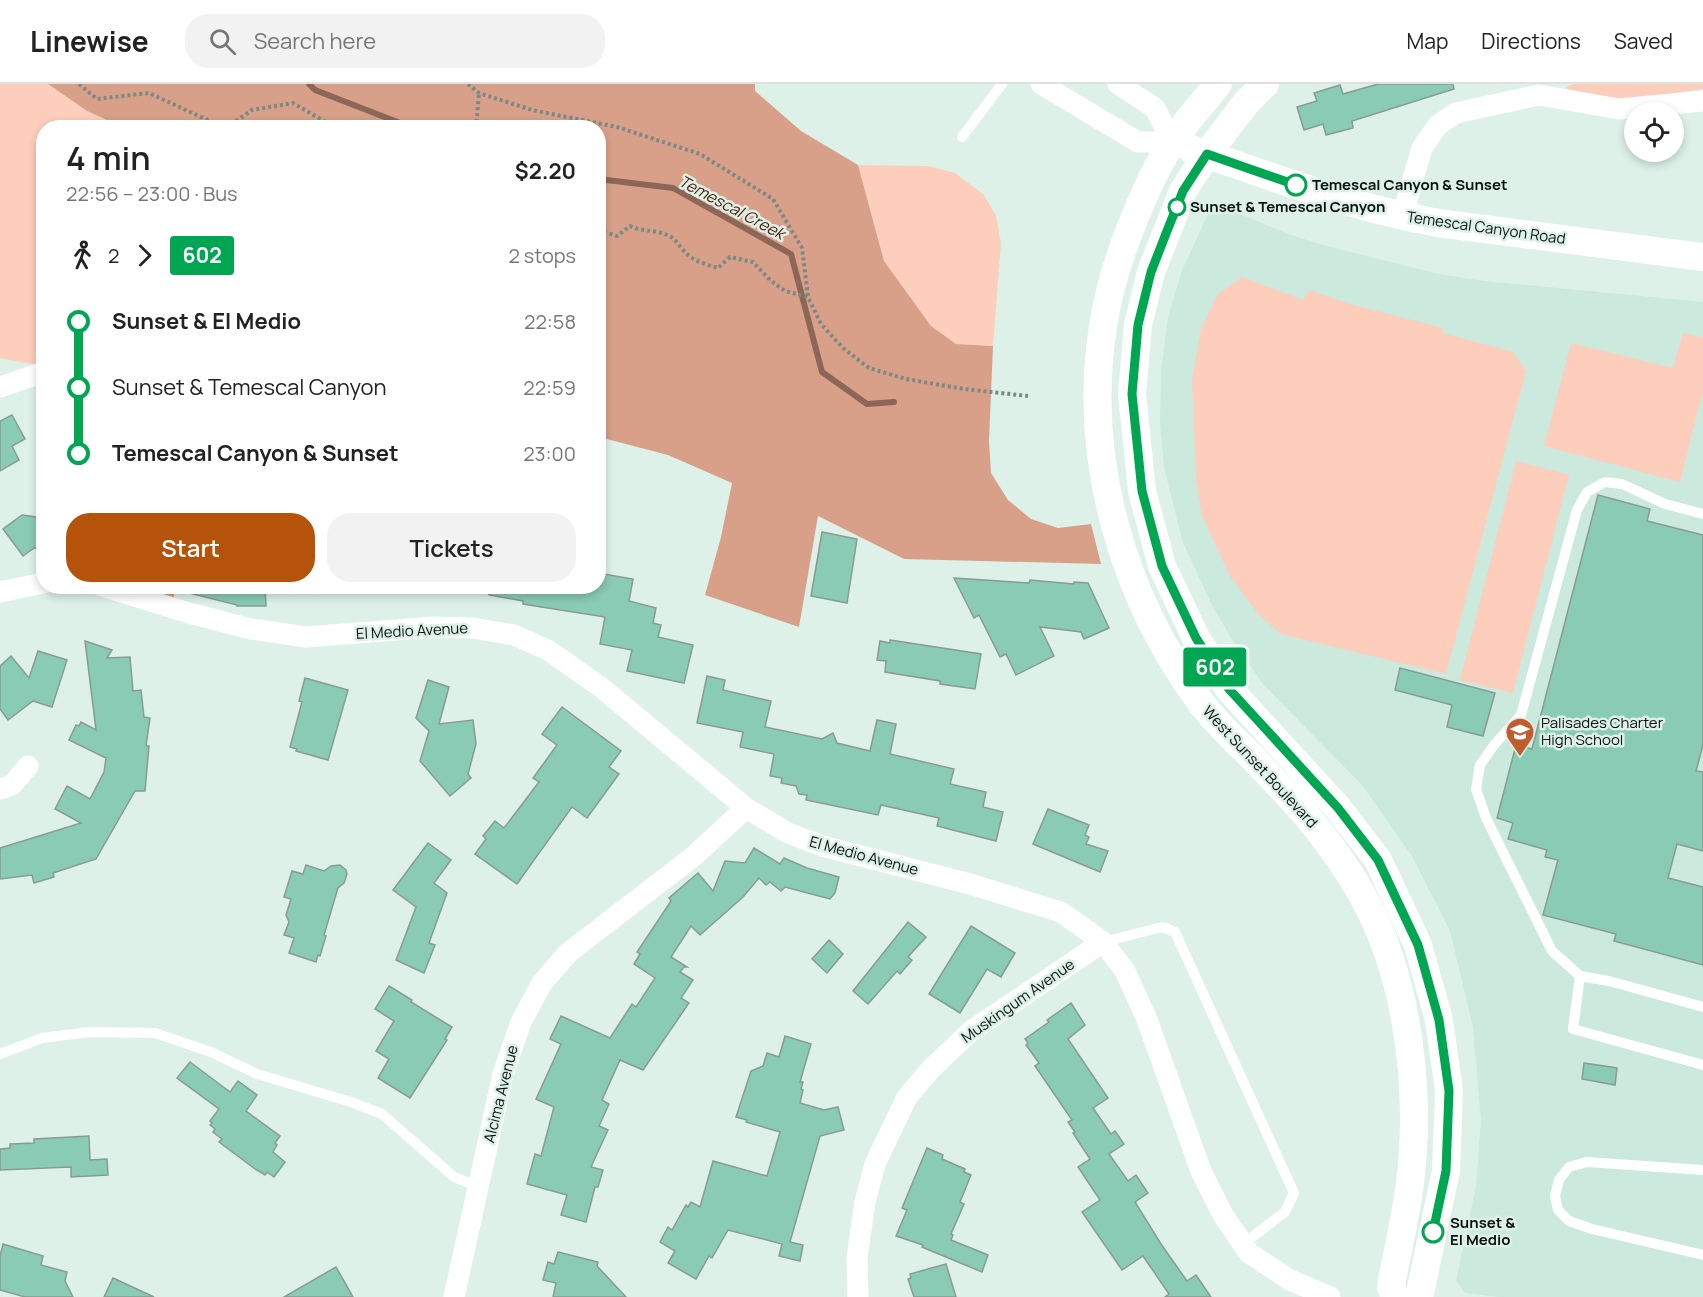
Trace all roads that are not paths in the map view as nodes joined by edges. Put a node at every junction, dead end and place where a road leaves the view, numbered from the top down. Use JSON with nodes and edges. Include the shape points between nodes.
{"nodes":[{"id":1,"x":1002,"y":84,"type":"edge"},
{"id":2,"x":1041,"y":84,"type":"edge"},
{"id":3,"x":1118,"y":84,"type":"edge"},
{"id":4,"x":1218,"y":84,"type":"edge"},
{"id":5,"x":1265,"y":84,"type":"edge"},
{"id":6,"x":1546,"y":90,"type":"edge"},
{"id":7,"x":1703,"y":101,"type":"edge"},
{"id":8,"x":962,"y":137,"type":"dead end"},
{"id":9,"x":1172,"y":142,"type":"junction"},
{"id":10,"x":1207,"y":154,"type":"junction"},
{"id":11,"x":1402,"y":217,"type":"junction"},
{"id":12,"x":1703,"y":257,"type":"edge"},
{"id":13,"x":36,"y":375,"type":"edge"},
{"id":14,"x":0,"y":387,"type":"edge"},
{"id":15,"x":1703,"y":514,"type":"edge"},
{"id":16,"x":36,"y":585,"type":"edge"},
{"id":17,"x":1,"y":590,"type":"edge"},
{"id":18,"x":128,"y":594,"type":"edge"},
{"id":19,"x":28,"y":766,"type":"dead end"},
{"id":20,"x":0,"y":789,"type":"edge"},
{"id":21,"x":746,"y":808,"type":"junction"},
{"id":22,"x":1103,"y":942,"type":"junction"},
{"id":23,"x":1580,"y":976,"type":"junction"},
{"id":24,"x":1703,"y":1007,"type":"edge"},
{"id":25,"x":0,"y":1054,"type":"edge"},
{"id":26,"x":1703,"y":1065,"type":"edge"},
{"id":27,"x":1703,"y":1170,"type":"edge"},
{"id":28,"x":479,"y":1187,"type":"junction"},
{"id":29,"x":1243,"y":1244,"type":"junction"},
{"id":30,"x":1703,"y":1255,"type":"edge"},
{"id":31,"x":454,"y":1297,"type":"edge"},
{"id":32,"x":858,"y":1297,"type":"edge"},
{"id":33,"x":1330,"y":1297,"type":"edge"},
{"id":34,"x":1395,"y":1297,"type":"edge"},
{"id":35,"x":1417,"y":1297,"type":"edge"}],
"edges":[{"from":1,"to":8,"type":"lane"},
{"from":2,"to":9,"type":"street","name":"Temescal Canyon Road","via":[[1138,142]]},
{"from":3,"to":9,"type":"street","via":[[1155,108]]},
{"from":4,"to":9,"type":"main road","name":"West Sunset Boulevard"},
{"from":5,"to":10,"type":"main road","name":"West Sunset Boulevard"},
{"from":6,"to":7,"type":"street","via":[[1619,109]]},
{"from":6,"to":11,"type":"street","via":[[1456,113],[1438,125],[1422,148]]},
{"from":9,"to":10,"type":"main road","name":"Temescal Canyon Road"},
{"from":9,"to":34,"type":"main road","name":"West Sunset Boulevard","via":[[1125,241],[1102,328],[1098,385],[1106,488],[1120,548],[1163,644],[1203,705],[1318,829],[1363,895],[1384,941],[1400,992],[1410,1052],[1414,1114],[1411,1181],[1390,1287]]},
{"from":10,"to":11,"type":"main road","name":"Temescal Canyon Road","via":[[1324,195]]},
{"from":10,"to":35,"type":"main road","name":"West Sunset Boulevard","via":[[1183,191],[1151,272],[1138,325],[1132,394],[1142,491],[1162,566],[1196,638],[1229,689],[1338,808],[1378,860],[1418,945],[1439,1020],[1449,1091],[1446,1171]]},
{"from":11,"to":12,"type":"main road","name":"Temescal Canyon Road"},
{"from":13,"to":14,"type":"street"},
{"from":15,"to":23,"type":"lane","via":[[1665,504],[1622,484],[1605,482],[1587,492],[1577,510],[1521,715],[1480,765],[1476,789],[1486,818],[1552,951]]},
{"from":16,"to":17,"type":"street"},
{"from":18,"to":21,"type":"street","name":"El Medio Avenue","via":[[251,629],[306,638],[434,627],[514,635],[548,650],[602,688]]},
{"from":19,"to":20,"type":"street","via":[[12,785]]},
{"from":21,"to":22,"type":"street","name":"El Medio Avenue","via":[[788,833],[822,846],[1061,912]]},
{"from":21,"to":28,"type":"street","name":"Alcima Avenue","via":[[694,856],[568,953],[542,982],[521,1022],[503,1074]]},
{"from":22,"to":29,"type":"street","name":"El Medio Avenue","via":[[1125,971],[1146,1017],[1201,1171]]},
{"from":22,"to":29,"type":"lane","via":[[1162,927],[1174,932],[1185,954],[1294,1193],[1285,1212]]},
{"from":22,"to":32,"type":"street","name":"Muskingum Avenue","via":[[971,1031],[907,1097],[875,1164],[864,1202],[857,1258]]},
{"from":23,"to":24,"type":"lane"},
{"from":23,"to":26,"type":"lane","via":[[1573,1029]]},
{"from":25,"to":28,"type":"lane","via":[[42,1038],[90,1032],[155,1033],[212,1052],[257,1074],[382,1114],[454,1177]]},
{"from":27,"to":30,"type":"lane","via":[[1587,1162],[1569,1167],[1559,1180],[1555,1196],[1558,1210],[1569,1221]]},
{"from":28,"to":31,"type":"street","name":"Alcima Avenue"},
{"from":29,"to":33,"type":"street","name":"El Medio Avenue","via":[[1249,1253],[1290,1280]]}]}
